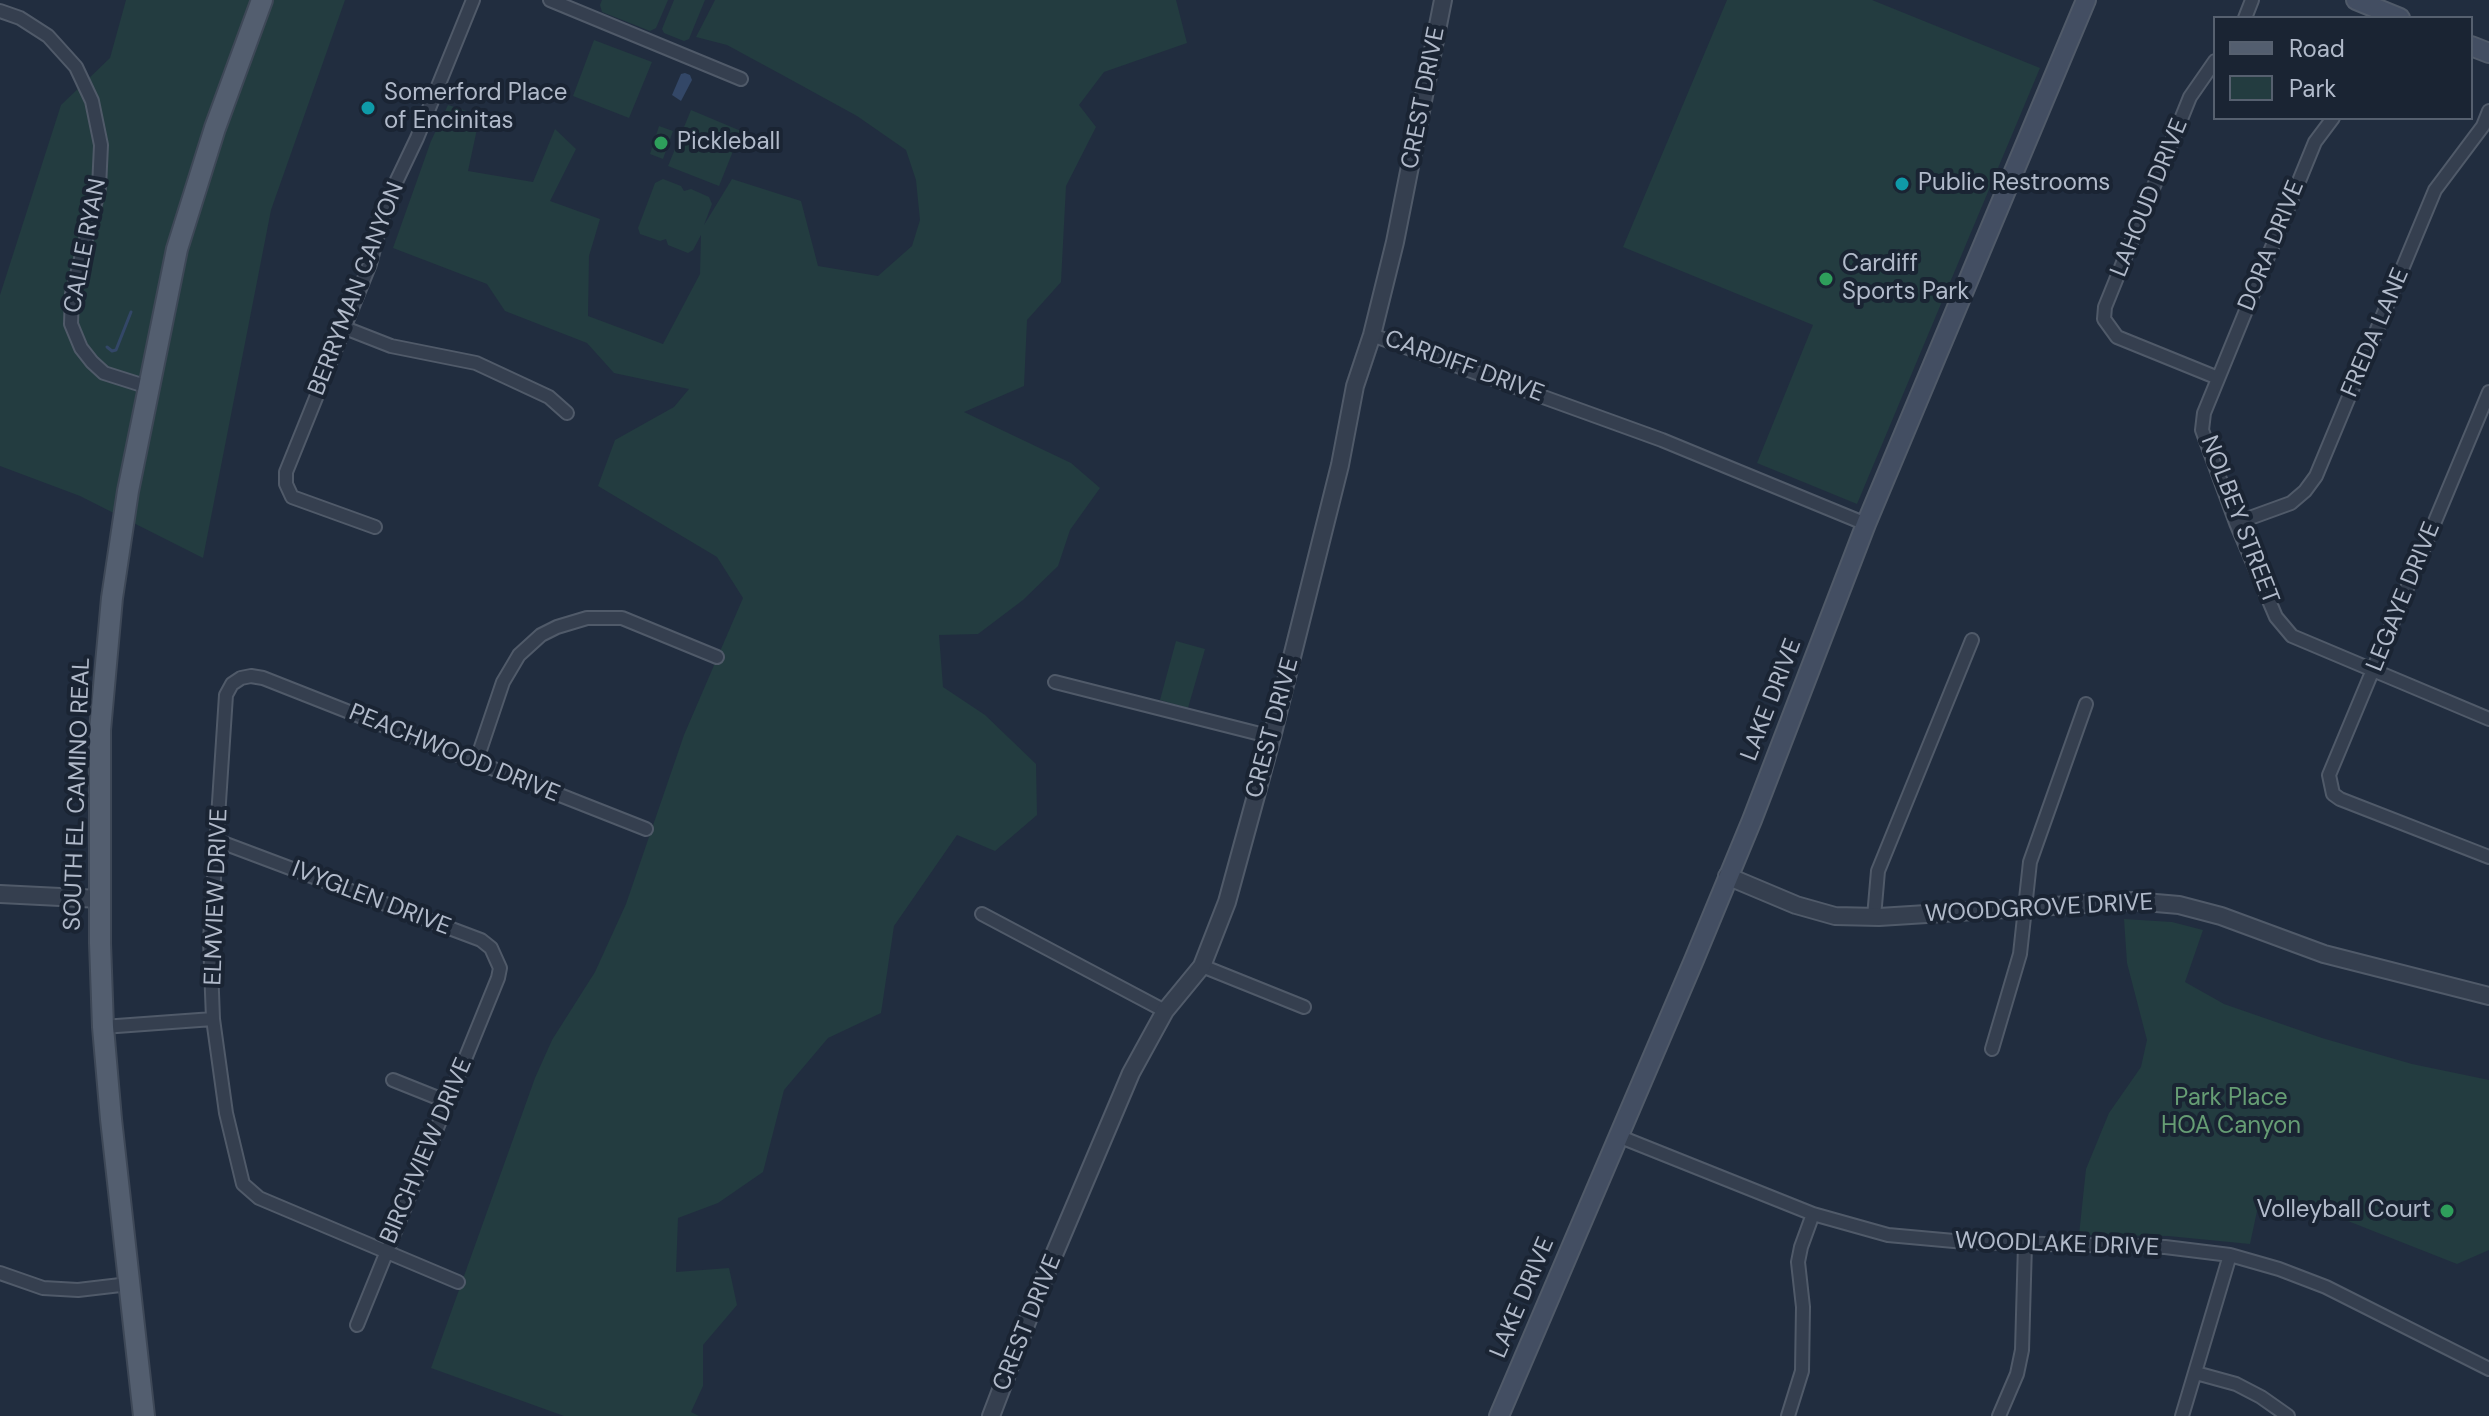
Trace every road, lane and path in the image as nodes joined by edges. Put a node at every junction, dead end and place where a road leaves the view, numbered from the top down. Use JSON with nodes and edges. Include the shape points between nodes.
{"nodes":[{"id":1,"x":262,"y":0,"type":"edge"},
{"id":2,"x":473,"y":0,"type":"edge"},
{"id":3,"x":550,"y":0,"type":"edge"},
{"id":4,"x":1443,"y":0,"type":"edge"},
{"id":5,"x":2086,"y":0,"type":"edge"},
{"id":6,"x":2356,"y":0,"type":"edge"},
{"id":7,"x":0,"y":11,"type":"edge"},
{"id":8,"x":2391,"y":12,"type":"edge"},
{"id":9,"x":2213,"y":64,"type":"edge"},
{"id":10,"x":741,"y":79,"type":"dead end"},
{"id":11,"x":2489,"y":111,"type":"edge"},
{"id":12,"x":2332,"y":120,"type":"edge"},
{"id":13,"x":345,"y":328,"type":"junction"},
{"id":14,"x":1372,"y":335,"type":"junction"},
{"id":15,"x":2218,"y":378,"type":"junction"},
{"id":16,"x":148,"y":387,"type":"junction"},
{"id":17,"x":2489,"y":392,"type":"edge"},
{"id":18,"x":567,"y":413,"type":"dead end"},
{"id":19,"x":2236,"y":523,"type":"junction"},
{"id":20,"x":1866,"y":524,"type":"junction"},
{"id":21,"x":375,"y":527,"type":"dead end"},
{"id":22,"x":1972,"y":640,"type":"dead end"},
{"id":23,"x":717,"y":657,"type":"dead end"},
{"id":24,"x":2374,"y":671,"type":"junction"},
{"id":25,"x":263,"y":678,"type":"joint"},
{"id":26,"x":1055,"y":682,"type":"dead end"},
{"id":27,"x":2086,"y":704,"type":"dead end"},
{"id":28,"x":2489,"y":719,"type":"edge"},
{"id":29,"x":1272,"y":737,"type":"junction"},
{"id":30,"x":476,"y":762,"type":"junction"},
{"id":31,"x":646,"y":829,"type":"dead end"},
{"id":32,"x":218,"y":841,"type":"junction"},
{"id":33,"x":2489,"y":857,"type":"edge"},
{"id":34,"x":1727,"y":876,"type":"junction"},
{"id":35,"x":0,"y":894,"type":"edge"},
{"id":36,"x":100,"y":899,"type":"junction"},
{"id":37,"x":2025,"y":909,"type":"junction"},
{"id":38,"x":982,"y":914,"type":"dead end"},
{"id":39,"x":1874,"y":917,"type":"junction"},
{"id":40,"x":1202,"y":966,"type":"junction"},
{"id":41,"x":498,"y":978,"type":"joint"},
{"id":42,"x":2489,"y":996,"type":"edge"},
{"id":43,"x":1304,"y":1007,"type":"dead end"},
{"id":44,"x":1165,"y":1011,"type":"junction"},
{"id":45,"x":213,"y":1019,"type":"junction"},
{"id":46,"x":103,"y":1027,"type":"junction"},
{"id":47,"x":1992,"y":1049,"type":"dead end"},
{"id":48,"x":393,"y":1080,"type":"dead end"},
{"id":49,"x":448,"y":1102,"type":"junction"},
{"id":50,"x":1618,"y":1136,"type":"junction"},
{"id":51,"x":1813,"y":1214,"type":"junction"},
{"id":52,"x":2025,"y":1244,"type":"junction"},
{"id":53,"x":385,"y":1251,"type":"junction"},
{"id":54,"x":2230,"y":1255,"type":"junction"},
{"id":55,"x":0,"y":1273,"type":"edge"},
{"id":56,"x":458,"y":1282,"type":"dead end"},
{"id":57,"x":129,"y":1284,"type":"junction"},
{"id":58,"x":357,"y":1325,"type":"dead end"},
{"id":59,"x":2489,"y":1369,"type":"edge"},
{"id":60,"x":2196,"y":1373,"type":"junction"},
{"id":61,"x":144,"y":1416,"type":"edge"},
{"id":62,"x":991,"y":1416,"type":"edge"},
{"id":63,"x":1499,"y":1416,"type":"edge"},
{"id":64,"x":1788,"y":1416,"type":"edge"},
{"id":65,"x":1999,"y":1416,"type":"edge"},
{"id":66,"x":2182,"y":1416,"type":"edge"},
{"id":67,"x":2288,"y":1416,"type":"edge"}],
"edges":[{"from":1,"to":16,"type":"main road","name":"SOUTH EL CAMINO REAL","via":[[177,249]]},
{"from":2,"to":13,"type":"street","name":"BERRYMAN CANYON","via":[[387,201]]},
{"from":3,"to":10,"type":"street"},
{"from":4,"to":14,"type":"street","name":"CREST DRIVE"},
{"from":5,"to":20,"type":"main road","name":"LAKE DRIVE"},
{"from":6,"to":8,"type":"main road"},
{"from":7,"to":16,"type":"street","name":"CALLE RYAN","via":[[48,36],[76,67],[92,101],[101,167],[72,294],[71,324],[81,348],[104,373]]},
{"from":9,"to":15,"type":"street","name":"LAHOUD DRIVE","via":[[2190,97],[2104,319],[2117,337]]},
{"from":11,"to":19,"type":"street","name":"FREDA LANE","via":[[2435,190],[2316,476],[2291,503]]},
{"from":12,"to":15,"type":"street","name":"DORA DRIVE","via":[[2315,142]]},
{"from":13,"to":18,"type":"street","via":[[391,346],[476,363],[549,397]]},
{"from":13,"to":21,"type":"street","name":"BERRYMAN CANYON","via":[[286,472],[286,484],[298,500]]},
{"from":14,"to":20,"type":"street","name":"CARDIFF DRIVE","via":[[1556,400]]},
{"from":14,"to":29,"type":"street","name":"CREST DRIVE","via":[[1355,386]]},
{"from":15,"to":19,"type":"street","name":"NOLBEY STREET","via":[[2202,430]]},
{"from":16,"to":36,"type":"main road","name":"SOUTH EL CAMINO REAL","via":[[112,598],[100,730]]},
{"from":17,"to":24,"type":"street","name":"LEGAYE DRIVE"},
{"from":19,"to":24,"type":"street","name":"NOLBEY STREET","via":[[2276,617],[2292,636]]},
{"from":20,"to":34,"type":"main road","name":"LAKE DRIVE"},
{"from":22,"to":39,"type":"street","via":[[1878,871]]},
{"from":23,"to":30,"type":"street","via":[[622,618],[587,618],[557,627],[519,655],[503,682]]},
{"from":24,"to":28,"type":"street","name":"NOLBEY STREET"},
{"from":24,"to":33,"type":"street","name":"LEGAYE DRIVE","via":[[2329,775],[2333,794]]},
{"from":25,"to":30,"type":"street","name":"PEACHWOOD DRIVE"},
{"from":25,"to":32,"type":"street","name":"ELMVIEW DRIVE","via":[[241,678],[226,695]]},
{"from":26,"to":29,"type":"street"},
{"from":27,"to":37,"type":"street","via":[[2030,862]]},
{"from":29,"to":40,"type":"street","name":"CREST DRIVE","via":[[1227,902]]},
{"from":30,"to":31,"type":"street","name":"PEACHWOOD DRIVE"},
{"from":32,"to":41,"type":"street","name":"IVYGLEN DRIVE","via":[[481,940],[500,968]]},
{"from":32,"to":45,"type":"street","name":"ELMVIEW DRIVE","via":[[210,940]]},
{"from":34,"to":39,"type":"street","name":"WOODGROVE DRIVE","via":[[1835,916]]},
{"from":34,"to":50,"type":"main road","name":"LAKE DRIVE"},
{"from":35,"to":36,"type":"street"},
{"from":36,"to":46,"type":"main road","name":"SOUTH EL CAMINO REAL"},
{"from":37,"to":39,"type":"street","name":"WOODGROVE DRIVE"},
{"from":37,"to":42,"type":"street","name":"WOODGROVE DRIVE","via":[[2133,901],[2179,905],[2324,954]]},
{"from":37,"to":47,"type":"street","via":[[2020,954]]},
{"from":38,"to":44,"type":"street"},
{"from":40,"to":43,"type":"street"},
{"from":40,"to":44,"type":"street","name":"CREST DRIVE"},
{"from":41,"to":49,"type":"street","name":"BIRCHVIEW DRIVE"},
{"from":44,"to":62,"type":"street","name":"CREST DRIVE","via":[[1131,1073]]},
{"from":45,"to":46,"type":"street"},
{"from":45,"to":53,"type":"street","name":"ELMVIEW DRIVE","via":[[226,1113],[243,1184],[259,1198]]},
{"from":46,"to":57,"type":"main road","name":"SOUTH EL CAMINO REAL"},
{"from":48,"to":49,"type":"street"},
{"from":49,"to":53,"type":"street","name":"BIRCHVIEW DRIVE"},
{"from":50,"to":51,"type":"street","name":"WOODLAKE DRIVE"},
{"from":50,"to":63,"type":"main road","name":"LAKE DRIVE"},
{"from":51,"to":52,"type":"street","name":"WOODLAKE DRIVE","via":[[1921,1240]]},
{"from":51,"to":64,"type":"street","via":[[1798,1262],[1802,1371]]},
{"from":52,"to":54,"type":"street","name":"WOODLAKE DRIVE","via":[[2165,1247]]},
{"from":52,"to":65,"type":"street","via":[[2022,1350]]},
{"from":53,"to":56,"type":"street"},
{"from":53,"to":58,"type":"street","name":"BIRCHVIEW DRIVE"},
{"from":54,"to":59,"type":"street","name":"WOODLAKE DRIVE","via":[[2326,1287]]},
{"from":54,"to":60,"type":"street"},
{"from":55,"to":57,"type":"street","via":[[43,1288]]},
{"from":57,"to":61,"type":"main road","name":"SOUTH EL CAMINO REAL"},
{"from":60,"to":66,"type":"street"},
{"from":60,"to":67,"type":"street","via":[[2236,1384]]}]}
